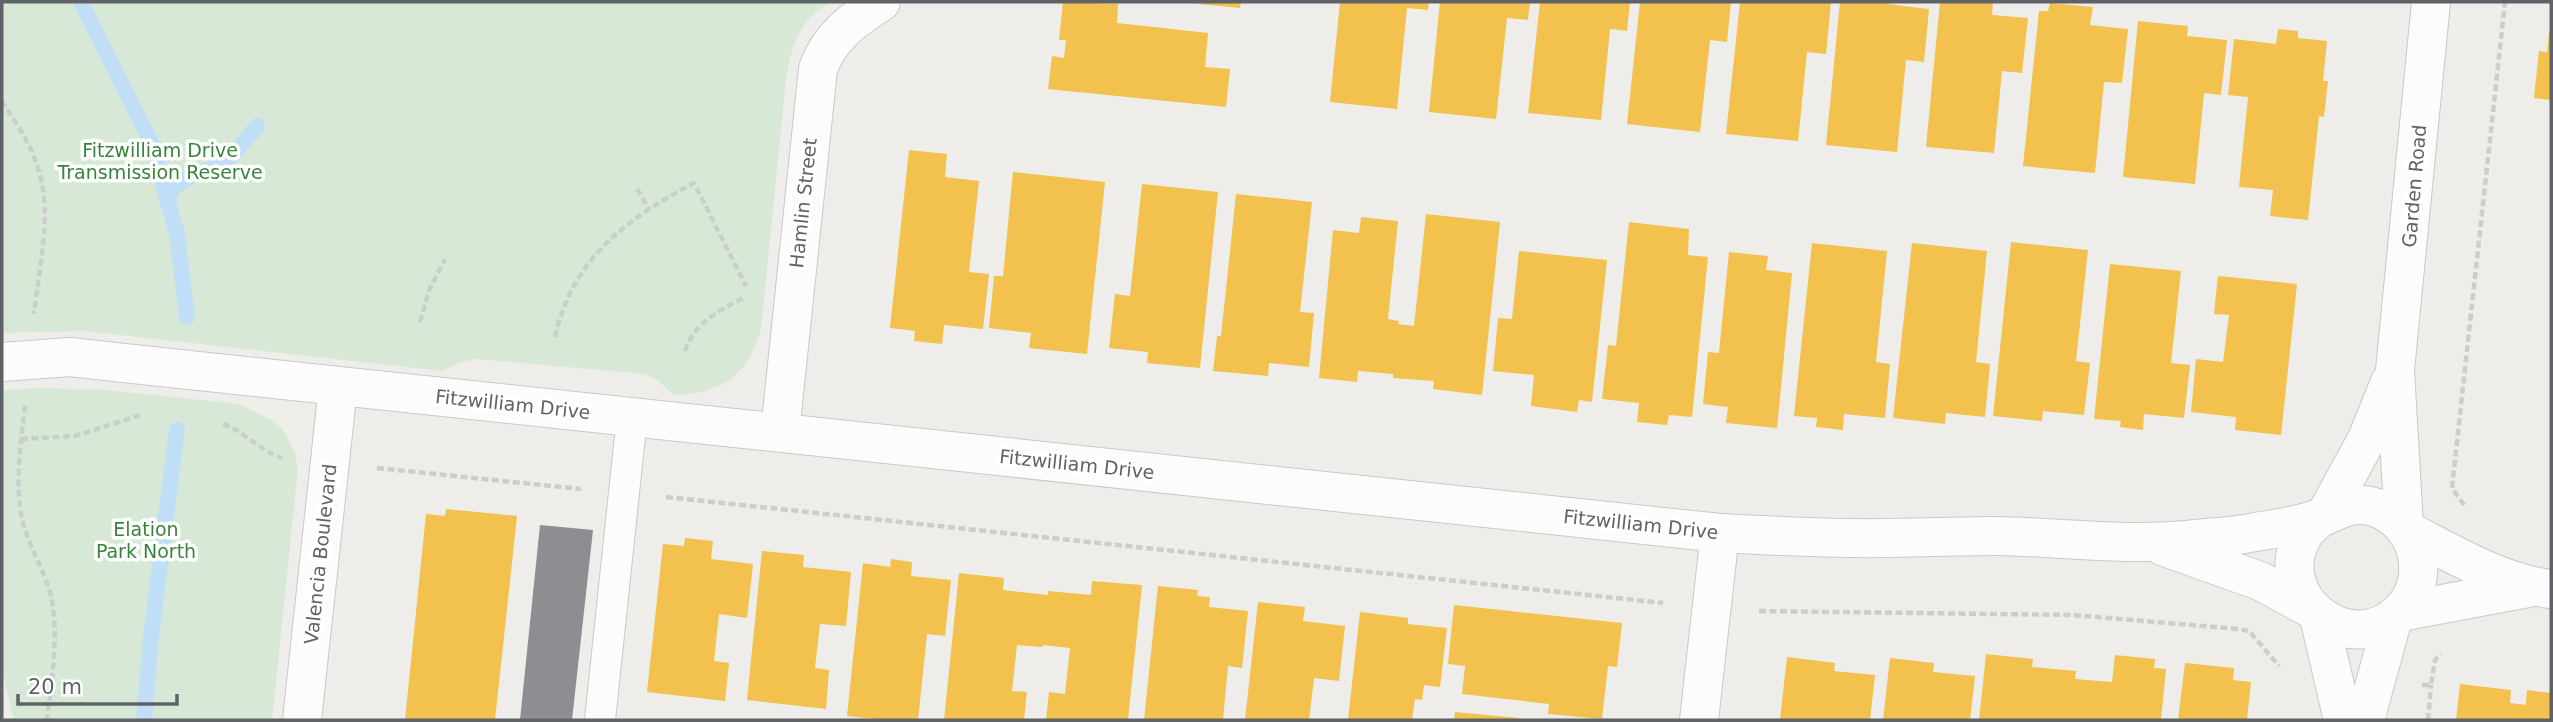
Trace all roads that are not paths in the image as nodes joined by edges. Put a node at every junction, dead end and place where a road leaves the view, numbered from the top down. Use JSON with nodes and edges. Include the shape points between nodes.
{"nodes":[{"id":1,"x":881,"y":2,"type":"edge"},
{"id":2,"x":2431,"y":2,"type":"edge"},
{"id":3,"x":2,"y":362,"type":"edge"},
{"id":4,"x":2395,"y":370,"type":"junction"},
{"id":5,"x":338,"y":387,"type":"junction"},
{"id":6,"x":632,"y":416,"type":"junction"},
{"id":7,"x":780,"y":432,"type":"junction"},
{"id":8,"x":2322,"y":516,"type":"junction"},
{"id":9,"x":2406,"y":529,"type":"junction"},
{"id":10,"x":1720,"y":533,"type":"junction"},
{"id":11,"x":2154,"y":543,"type":"junction"},
{"id":12,"x":2543,"y":588,"type":"edge"},
{"id":13,"x":2315,"y":612,"type":"junction"},
{"id":14,"x":2396,"y":615,"type":"junction"},
{"id":15,"x":302,"y":720,"type":"edge"},
{"id":16,"x":600,"y":720,"type":"edge"},
{"id":17,"x":1699,"y":720,"type":"edge"},
{"id":18,"x":2343,"y":720,"type":"edge"},
{"id":19,"x":2365,"y":720,"type":"edge"}],
"edges":[{"from":1,"to":7,"type":"street","name":"Hamlin Street","via":[[844,29],[823,53],[818,69]]},
{"from":2,"to":4,"type":"street","name":"Garden Road"},
{"from":3,"to":5,"type":"street","name":"Fitzwilliam Drive","via":[[70,357]]},
{"from":4,"to":8,"type":"street","name":"Garden Road","via":[[2367,439]]},
{"from":4,"to":9,"type":"street","name":"Garden Road"},
{"from":5,"to":6,"type":"street","name":"Fitzwilliam Drive"},
{"from":5,"to":15,"type":"street","name":"Valencia Boulevard"},
{"from":6,"to":7,"type":"street","name":"Fitzwilliam Drive"},
{"from":6,"to":16,"type":"lane"},
{"from":7,"to":10,"type":"street","name":"Fitzwilliam Drive"},
{"from":8,"to":9,"type":"street","via":[[2358,505],[2391,515]]},
{"from":8,"to":11,"type":"street","name":"Fitzwilliam Drive","via":[[2248,533]]},
{"from":8,"to":13,"type":"street","via":[[2305,533],[2295,572],[2300,591]]},
{"from":9,"to":12,"type":"street","via":[[2468,562]]},
{"from":9,"to":14,"type":"street","via":[[2419,565],[2411,598]]},
{"from":10,"to":11,"type":"street","name":"Fitzwilliam Drive"},
{"from":10,"to":17,"type":"street"},
{"from":11,"to":13,"type":"street","name":"Fitzwilliam Drive","via":[[2260,581]]},
{"from":12,"to":14,"type":"street"},
{"from":13,"to":14,"type":"street","via":[[2337,626],[2356,630],[2375,627]]},
{"from":13,"to":18,"type":"street"},
{"from":14,"to":19,"type":"street"}]}
